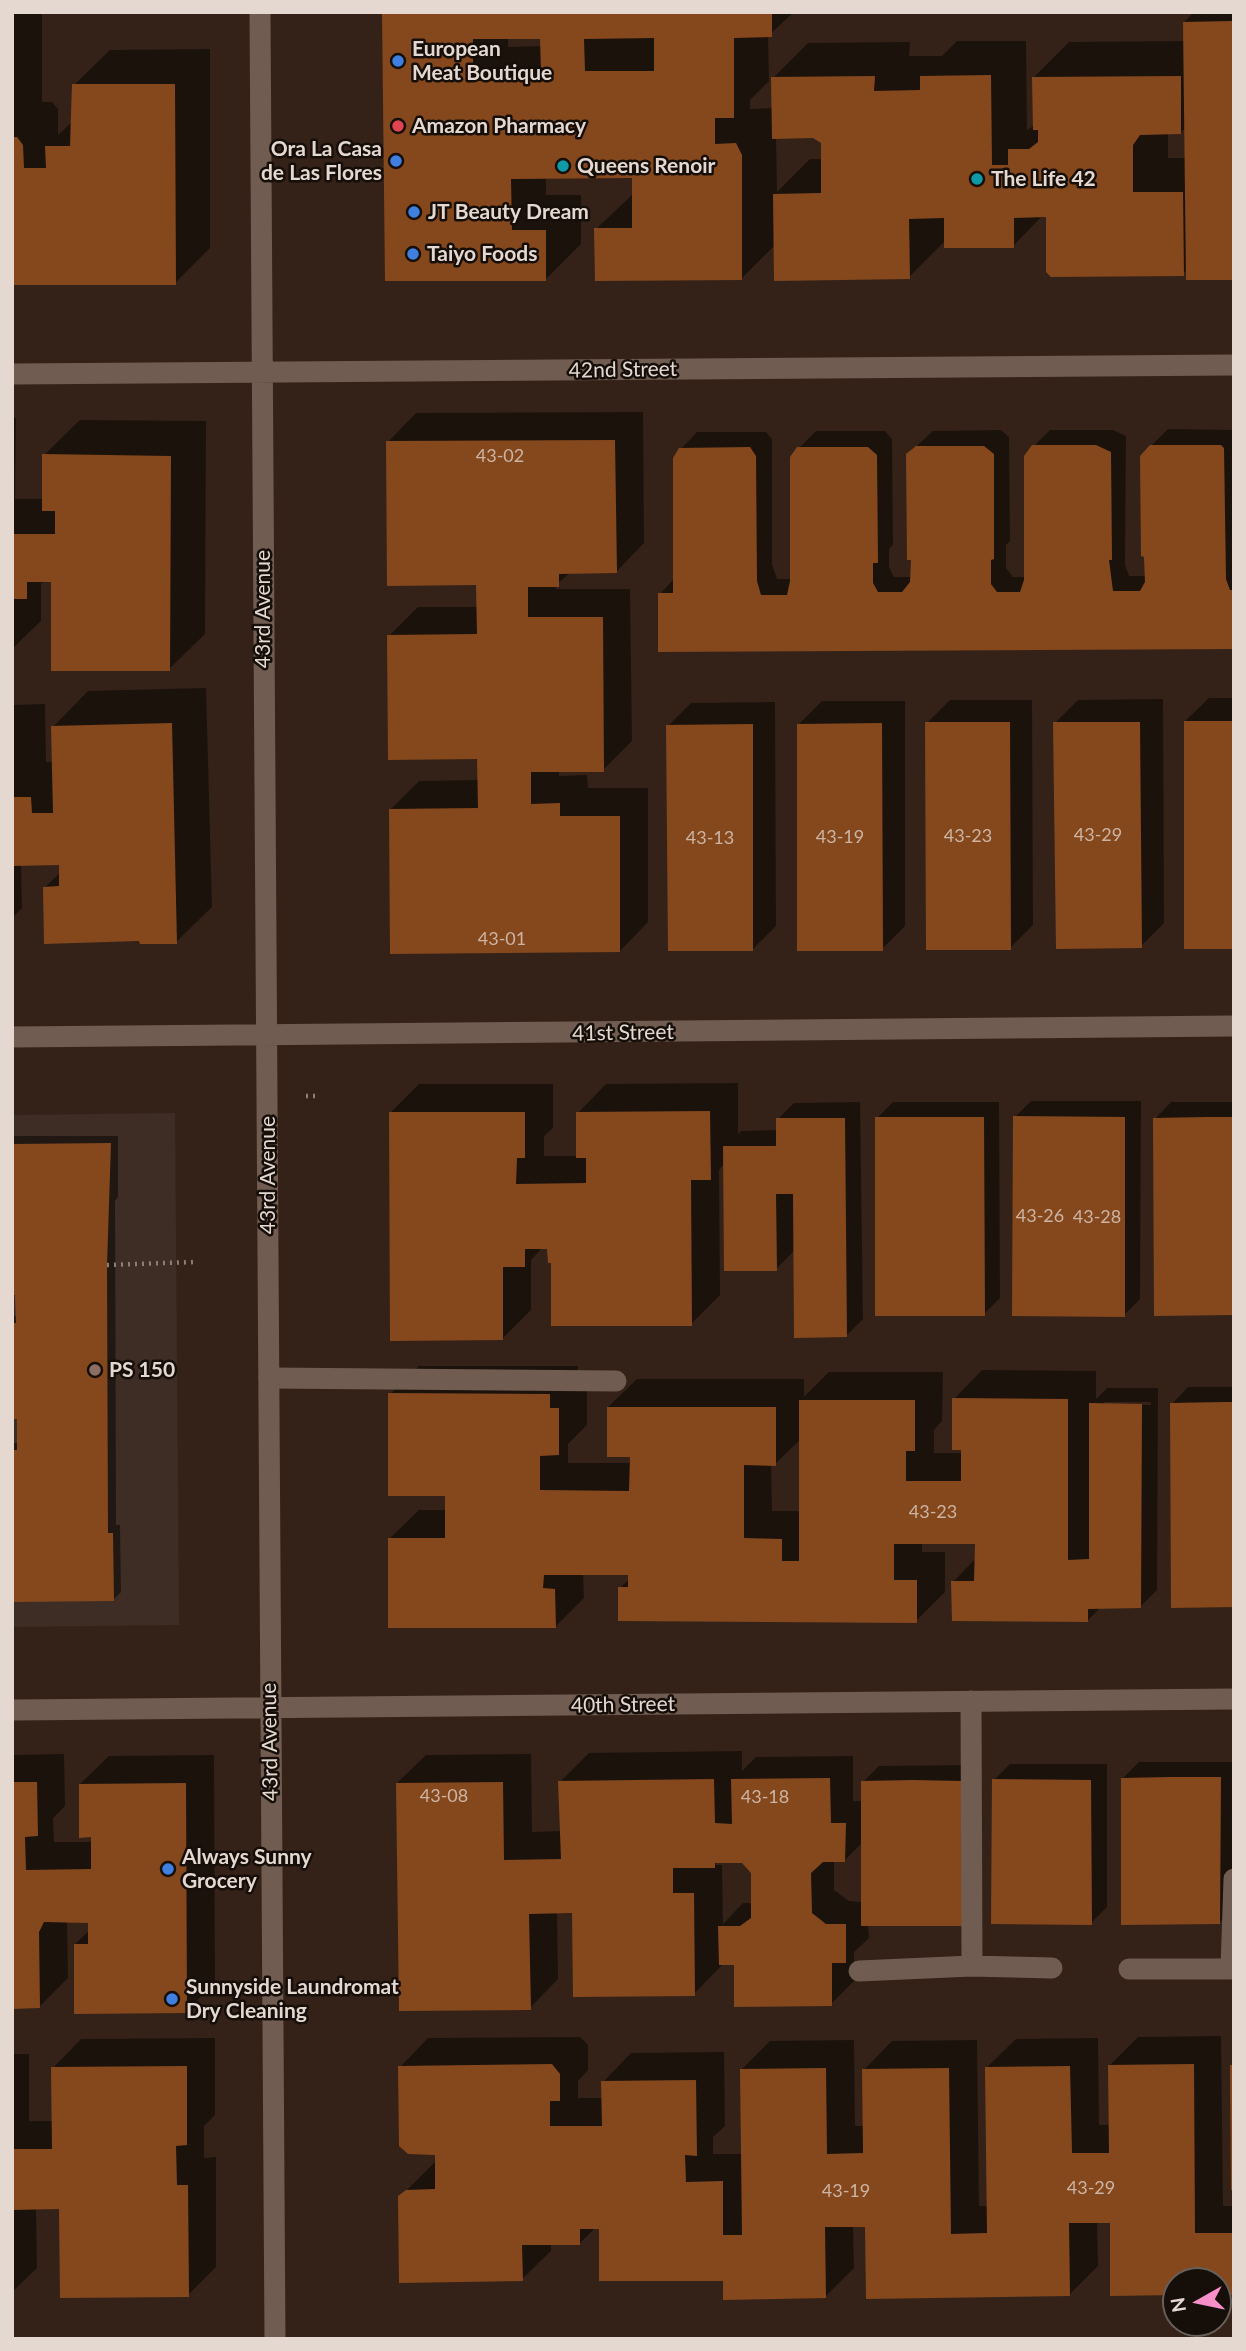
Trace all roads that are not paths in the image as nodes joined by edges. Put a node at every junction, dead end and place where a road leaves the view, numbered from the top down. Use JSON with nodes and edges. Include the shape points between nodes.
{"nodes":[{"id":1,"x":260,"y":12,"type":"edge"},
{"id":2,"x":1234,"y":365,"type":"edge"},
{"id":3,"x":12,"y":374,"type":"edge"},
{"id":4,"x":261,"y":374,"type":"junction"},
{"id":5,"x":1234,"y":1026,"type":"edge"},
{"id":6,"x":266,"y":1036,"type":"junction"},
{"id":7,"x":12,"y":1037,"type":"edge"},
{"id":8,"x":269,"y":1378,"type":"junction"},
{"id":9,"x":616,"y":1381,"type":"dead end"},
{"id":10,"x":1234,"y":1699,"type":"edge"},
{"id":11,"x":971,"y":1701,"type":"junction"},
{"id":12,"x":270,"y":1709,"type":"junction"},
{"id":13,"x":12,"y":1710,"type":"edge"},
{"id":14,"x":1234,"y":1879,"type":"edge"},
{"id":15,"x":972,"y":1966,"type":"junction"},
{"id":16,"x":1052,"y":1968,"type":"dead end"},
{"id":17,"x":1129,"y":1969,"type":"dead end"},
{"id":18,"x":1232,"y":1969,"type":"edge"},
{"id":19,"x":859,"y":1971,"type":"dead end"},
{"id":20,"x":275,"y":2339,"type":"edge"}],
"edges":[{"from":1,"to":4,"type":"street","name":"43rd Avenue"},
{"from":2,"to":4,"type":"street","name":"42nd Street"},
{"from":3,"to":4,"type":"street","name":"42nd Street"},
{"from":4,"to":6,"type":"street","name":"43rd Avenue"},
{"from":5,"to":6,"type":"street","name":"41st Street"},
{"from":6,"to":7,"type":"street","name":"41st Street"},
{"from":6,"to":8,"type":"street","name":"43rd Avenue"},
{"from":8,"to":9,"type":"street"},
{"from":8,"to":12,"type":"street","name":"43rd Avenue"},
{"from":10,"to":11,"type":"street","name":"40th Street"},
{"from":11,"to":12,"type":"street","name":"40th Street"},
{"from":11,"to":15,"type":"street"},
{"from":12,"to":13,"type":"street","name":"40th Street"},
{"from":12,"to":20,"type":"street","name":"43rd Avenue"},
{"from":14,"to":18,"type":"street"},
{"from":15,"to":16,"type":"street"},
{"from":15,"to":19,"type":"street"},
{"from":17,"to":18,"type":"street"}]}
